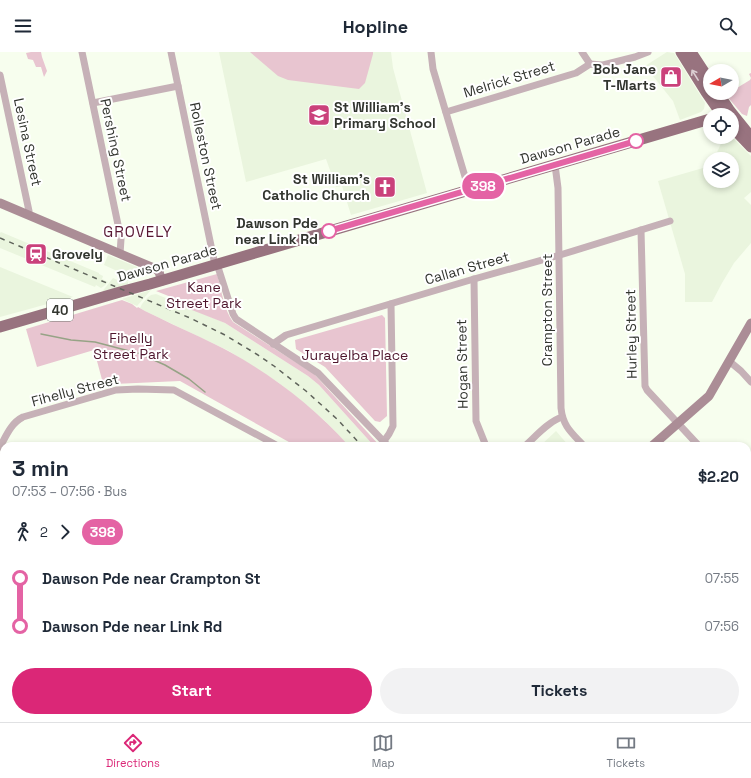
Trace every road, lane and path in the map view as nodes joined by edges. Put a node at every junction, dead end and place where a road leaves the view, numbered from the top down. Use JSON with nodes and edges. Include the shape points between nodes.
{"nodes":[{"id":1,"x":82,"y":52,"type":"edge"},
{"id":2,"x":171,"y":52,"type":"edge"},
{"id":3,"x":431,"y":52,"type":"edge"},
{"id":4,"x":582,"y":52,"type":"edge"},
{"id":5,"x":648,"y":52,"type":"edge"},
{"id":6,"x":681,"y":52,"type":"edge"},
{"id":7,"x":691,"y":52,"type":"edge"},
{"id":8,"x":590,"y":64,"type":"junction"},
{"id":9,"x":703,"y":70,"type":"edge"},
{"id":10,"x":0,"y":75,"type":"edge"},
{"id":11,"x":178,"y":86,"type":"junction"},
{"id":12,"x":93,"y":104,"type":"junction"},
{"id":13,"x":719,"y":108,"type":"edge"},
{"id":14,"x":446,"y":112,"type":"junction"},
{"id":15,"x":703,"y":121,"type":"edge"},
{"id":16,"x":739,"y":127,"type":"edge"},
{"id":17,"x":739,"y":134,"type":"edge"},
{"id":18,"x":751,"y":137,"type":"edge"},
{"id":19,"x":751,"y":147,"type":"edge"},
{"id":20,"x":555,"y":165,"type":"junction"},
{"id":21,"x":469,"y":190,"type":"junction"},
{"id":22,"x":0,"y":203,"type":"edge"},
{"id":23,"x":28,"y":215,"type":"junction"},
{"id":24,"x":670,"y":221,"type":"dead end"},
{"id":25,"x":641,"y":230,"type":"junction"},
{"id":26,"x":120,"y":254,"type":"junction"},
{"id":27,"x":560,"y":255,"type":"junction"},
{"id":28,"x":216,"y":264,"type":"junction"},
{"id":29,"x":474,"y":279,"type":"junction"},
{"id":30,"x":162,"y":281,"type":"junction"},
{"id":31,"x":391,"y":304,"type":"junction"},
{"id":32,"x":751,"y":323,"type":"edge"},
{"id":33,"x":0,"y":327,"type":"edge"},
{"id":34,"x":274,"y":344,"type":"junction"},
{"id":35,"x":729,"y":361,"type":"junction"},
{"id":36,"x":751,"y":382,"type":"edge"},
{"id":37,"x":562,"y":417,"type":"junction"},
{"id":38,"x":678,"y":424,"type":"junction"},
{"id":39,"x":3,"y":442,"type":"edge"},
{"id":40,"x":271,"y":442,"type":"edge"},
{"id":41,"x":384,"y":442,"type":"edge"},
{"id":42,"x":387,"y":442,"type":"edge"},
{"id":43,"x":484,"y":442,"type":"edge"},
{"id":44,"x":530,"y":442,"type":"edge"},
{"id":45,"x":580,"y":442,"type":"edge"},
{"id":46,"x":657,"y":442,"type":"edge"},
{"id":47,"x":695,"y":442,"type":"edge"}],
"edges":[{"from":1,"to":12,"type":"street","name":"Pershing Street"},
{"from":2,"to":11,"type":"street","name":"Rolleston Street"},
{"from":3,"to":14,"type":"street","via":[[433,69]]},
{"from":4,"to":8,"type":"street"},
{"from":5,"to":8,"type":"street","name":"Melrick Street","via":[[603,65]]},
{"from":13,"to":6,"type":"main road","one_way":true},
{"from":7,"to":9,"type":"main road"},
{"from":8,"to":14,"type":"street","name":"Melrick Street","via":[[576,73]]},
{"from":10,"to":23,"type":"street","name":"Lesina Street"},
{"from":11,"to":12,"type":"street"},
{"from":11,"to":28,"type":"street","name":"Rolleston Street"},
{"from":12,"to":26,"type":"street","name":"Pershing Street","via":[[121,239]]},
{"from":14,"to":21,"type":"street"},
{"from":15,"to":20,"type":"main road","name":"Dawson Parade","number":"40"},
{"from":16,"to":18,"type":"main road"},
{"from":17,"to":19,"type":"main road"},
{"from":20,"to":21,"type":"main road","name":"Dawson Parade","number":"40"},
{"from":20,"to":27,"type":"street","name":"Crampton Street"},
{"from":21,"to":28,"type":"main road","name":"Dawson Parade","number":"40"},
{"from":22,"to":23,"type":"street"},
{"from":23,"to":26,"type":"street"},
{"from":24,"to":25,"type":"street","name":"Callan Street"},
{"from":25,"to":27,"type":"street","name":"Callan Street"},
{"from":25,"to":38,"type":"street","name":"Hurley Street","via":[[645,386]]},
{"from":26,"to":30,"type":"street","via":[[156,269],[160,272]]},
{"from":27,"to":29,"type":"street","name":"Callan Street"},
{"from":27,"to":37,"type":"street","name":"Crampton Street"},
{"from":28,"to":30,"type":"main road","name":"Dawson Parade","number":"40"},
{"from":28,"to":34,"type":"street","name":"Rolleston Street","via":[[236,319]]},
{"from":29,"to":31,"type":"street","name":"Callan Street"},
{"from":29,"to":43,"type":"street","name":"Hogan Street","via":[[476,421]]},
{"from":30,"to":33,"type":"main road","name":"Dawson Parade","number":"40"},
{"from":31,"to":34,"type":"street","name":"Callan Street","via":[[286,335]]},
{"from":31,"to":42,"type":"street","via":[[393,426]]},
{"from":32,"to":35,"type":"street"},
{"from":34,"to":41,"type":"street","name":"Rolleston Street","via":[[318,373]]},
{"from":35,"to":36,"type":"street"},
{"from":35,"to":38,"type":"street","via":[[709,396]]},
{"from":37,"to":44,"type":"street","via":[[557,418]]},
{"from":37,"to":45,"type":"street","name":"Crampton Street","via":[[566,426]]},
{"from":38,"to":46,"type":"street"},
{"from":38,"to":47,"type":"street","name":"Hurley Street"},
{"from":39,"to":40,"type":"street","name":"Fihelly Street","via":[[7,432],[24,417],[116,390],[138,389],[174,390]]}]}
